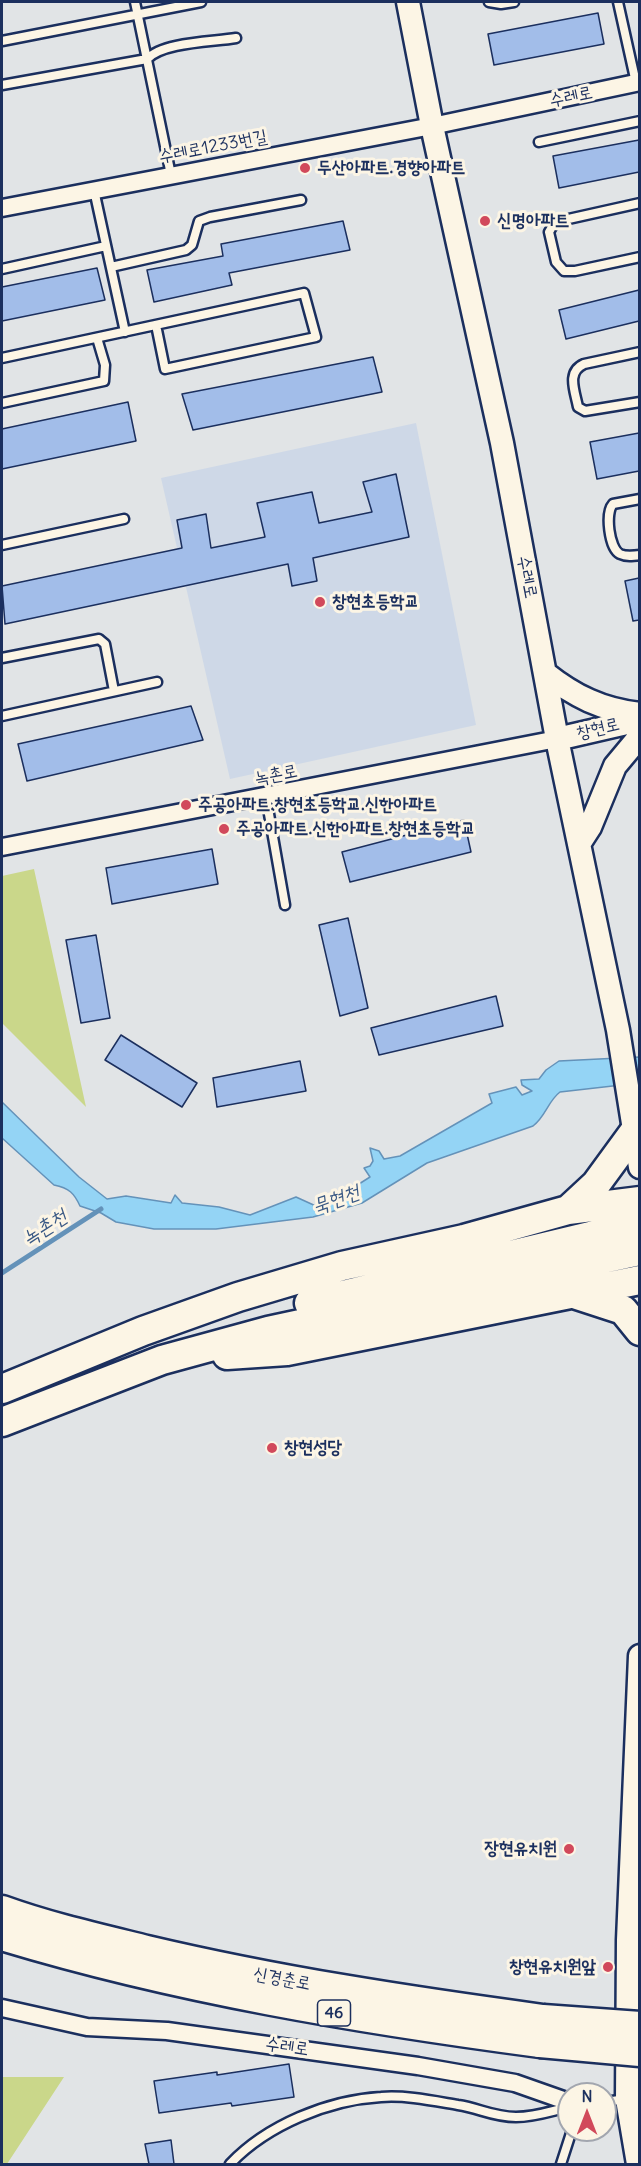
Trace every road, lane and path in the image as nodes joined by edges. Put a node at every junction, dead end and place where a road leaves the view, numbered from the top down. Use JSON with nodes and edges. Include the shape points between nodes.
{"nodes":[{"id":1,"x":135,"y":2,"type":"edge"},
{"id":2,"x":201,"y":2,"type":"edge"},
{"id":3,"x":408,"y":2,"type":"edge"},
{"id":4,"x":489,"y":2,"type":"edge"},
{"id":5,"x":514,"y":2,"type":"edge"},
{"id":6,"x":618,"y":2,"type":"edge"},
{"id":7,"x":138,"y":15,"type":"junction"},
{"id":8,"x":236,"y":38,"type":"dead end"},
{"id":9,"x":2,"y":41,"type":"edge"},
{"id":10,"x":147,"y":59,"type":"junction"},
{"id":11,"x":638,"y":83,"type":"edge"},
{"id":12,"x":2,"y":85,"type":"edge"},
{"id":13,"x":639,"y":121,"type":"edge"},
{"id":14,"x":432,"y":126,"type":"junction"},
{"id":15,"x":539,"y":142,"type":"dead end"},
{"id":16,"x":171,"y":175,"type":"junction"},
{"id":17,"x":94,"y":190,"type":"junction"},
{"id":18,"x":301,"y":200,"type":"dead end"},
{"id":19,"x":639,"y":203,"type":"edge"},
{"id":20,"x":2,"y":208,"type":"edge"},
{"id":21,"x":106,"y":246,"type":"junction"},
{"id":22,"x":639,"y":257,"type":"edge"},
{"id":23,"x":111,"y":267,"type":"junction"},
{"id":24,"x":2,"y":269,"type":"edge"},
{"id":25,"x":156,"y":325,"type":"junction"},
{"id":26,"x":125,"y":332,"type":"junction"},
{"id":27,"x":97,"y":338,"type":"junction"},
{"id":28,"x":639,"y":352,"type":"edge"},
{"id":29,"x":2,"y":358,"type":"edge"},
{"id":30,"x":639,"y":402,"type":"edge"},
{"id":31,"x":2,"y":404,"type":"edge"},
{"id":32,"x":639,"y":499,"type":"edge"},
{"id":33,"x":124,"y":519,"type":"dead end"},
{"id":34,"x":2,"y":544,"type":"edge"},
{"id":35,"x":639,"y":555,"type":"edge"},
{"id":36,"x":2,"y":658,"type":"edge"},
{"id":37,"x":545,"y":672,"type":"junction"},
{"id":38,"x":157,"y":682,"type":"dead end"},
{"id":39,"x":114,"y":691,"type":"junction"},
{"id":40,"x":639,"y":714,"type":"edge"},
{"id":41,"x":2,"y":716,"type":"edge"},
{"id":42,"x":639,"y":720,"type":"edge"},
{"id":43,"x":639,"y":736,"type":"edge"},
{"id":44,"x":558,"y":739,"type":"junction"},
{"id":45,"x":266,"y":796,"type":"junction"},
{"id":46,"x":579,"y":844,"type":"junction"},
{"id":47,"x":2,"y":847,"type":"edge"},
{"id":48,"x":285,"y":905,"type":"dead end"},
{"id":49,"x":637,"y":1134,"type":"edge"},
{"id":50,"x":639,"y":1167,"type":"edge"},
{"id":51,"x":639,"y":1201,"type":"edge"},
{"id":52,"x":568,"y":1209,"type":"junction"},
{"id":53,"x":639,"y":1224,"type":"edge"},
{"id":54,"x":594,"y":1248,"type":"junction"},
{"id":55,"x":639,"y":1251,"type":"edge"},
{"id":56,"x":639,"y":1280,"type":"edge"},
{"id":57,"x":577,"y":1295,"type":"junction"},
{"id":58,"x":639,"y":1331,"type":"edge"},
{"id":59,"x":162,"y":1360,"type":"junction"},
{"id":60,"x":2,"y":1390,"type":"edge"},
{"id":61,"x":2,"y":1422,"type":"edge"},
{"id":62,"x":639,"y":1656,"type":"edge"},
{"id":63,"x":2,"y":1903,"type":"edge"},
{"id":64,"x":2,"y":1910,"type":"edge"},
{"id":65,"x":635,"y":1913,"type":"edge"},
{"id":66,"x":47,"y":1926,"type":"junction"},
{"id":67,"x":2,"y":1936,"type":"edge"},
{"id":68,"x":2,"y":2008,"type":"edge"},
{"id":69,"x":639,"y":2026,"type":"edge"},
{"id":70,"x":542,"y":2031,"type":"junction"},
{"id":71,"x":639,"y":2052,"type":"edge"},
{"id":72,"x":617,"y":2091,"type":"edge"},
{"id":73,"x":557,"y":2098,"type":"edge"},
{"id":74,"x":617,"y":2104,"type":"edge"},
{"id":75,"x":557,"y":2111,"type":"edge"},
{"id":76,"x":568,"y":2142,"type":"edge"},
{"id":77,"x":230,"y":2164,"type":"edge"},
{"id":78,"x":561,"y":2164,"type":"edge"},
{"id":79,"x":638,"y":2164,"type":"edge"}],
"edges":[{"from":1,"to":7,"type":"lane"},
{"from":2,"to":7,"type":"lane"},
{"from":3,"to":14,"type":"main road","name":"수레로"},
{"from":4,"to":5,"type":"lane"},
{"from":6,"to":11,"type":"lane"},
{"from":7,"to":9,"type":"lane"},
{"from":7,"to":10,"type":"lane"},
{"from":8,"to":10,"type":"lane","via":[[154,51]]},
{"from":10,"to":12,"type":"lane"},
{"from":10,"to":16,"type":"lane"},
{"from":11,"to":14,"type":"street","name":"수레로"},
{"from":13,"to":15,"type":"lane"},
{"from":14,"to":16,"type":"street","name":"수레로1233번길"},
{"from":14,"to":37,"type":"main road","name":"수레로","via":[[502,443]]},
{"from":16,"to":17,"type":"street","name":"수레로1233번길"},
{"from":17,"to":20,"type":"street","name":"수레로1233번길"},
{"from":17,"to":21,"type":"lane"},
{"from":18,"to":23,"type":"lane","via":[[210,217],[199,221],[192,244],[186,250]]},
{"from":19,"to":22,"type":"lane","via":[[555,222],[549,231],[556,261],[564,271]]},
{"from":21,"to":23,"type":"lane"},
{"from":21,"to":24,"type":"lane"},
{"from":23,"to":26,"type":"lane"},
{"from":25,"to":25,"type":"lane","via":[[304,293],[316,337],[165,369]]},
{"from":25,"to":26,"type":"lane"},
{"from":26,"to":27,"type":"lane"},
{"from":27,"to":29,"type":"lane"},
{"from":27,"to":31,"type":"lane","via":[[105,365],[104,381]]},
{"from":28,"to":30,"type":"lane","via":[[584,364],[576,367],[573,374],[578,407],[585,411]]},
{"from":32,"to":35,"type":"lane","via":[[613,504],[608,515],[619,554]]},
{"from":33,"to":34,"type":"lane"},
{"from":36,"to":39,"type":"lane","via":[[99,639],[105,644]]},
{"from":37,"to":40,"type":"main road","via":[[586,701]]},
{"from":37,"to":44,"type":"main road","name":"수레로"},
{"from":38,"to":39,"type":"lane"},
{"from":39,"to":41,"type":"lane"},
{"from":42,"to":44,"type":"main road","name":"창현로"},
{"from":43,"to":46,"type":"main road","via":[[615,766]]},
{"from":44,"to":45,"type":"street","name":"녹촌로"},
{"from":44,"to":46,"type":"main road","name":"수레로"},
{"from":45,"to":47,"type":"street","name":"녹촌로"},
{"from":45,"to":48,"type":"lane"},
{"from":46,"to":49,"type":"main road","name":"수레로"},
{"from":49,"to":50,"type":"main road"},
{"from":49,"to":52,"type":"highway","via":[[596,1184]]},
{"from":51,"to":52,"type":"highway"},
{"from":52,"to":60,"type":"highway","via":[[464,1239],[342,1266],[238,1297],[143,1331]]},
{"from":53,"to":54,"type":"highway"},
{"from":54,"to":55,"type":"highway"},
{"from":54,"to":59,"type":"highway"},
{"from":54,"to":60,"type":"highway","via":[[199,1329]]},
{"from":56,"to":57,"type":"highway"},
{"from":57,"to":58,"type":"highway","via":[[623,1310]]},
{"from":57,"to":59,"type":"highway","via":[[287,1351]]},
{"from":59,"to":61,"type":"highway"},
{"from":62,"to":65,"type":"main road"},
{"from":63,"to":66,"type":"highway"},
{"from":64,"to":66,"type":"highway","name":"신경춘로"},
{"from":65,"to":72,"type":"main road"},
{"from":66,"to":70,"type":"highway","name":"신경춘로","via":[[271,1977]]},
{"from":67,"to":70,"type":"highway","name":"신경춘로","number":"46","via":[[130,1971],[382,2022]]},
{"from":68,"to":73,"type":"street","name":"수레로","via":[[87,2027],[167,2031],[418,2066],[515,2083]]},
{"from":69,"to":70,"type":"highway","name":"신경춘로","number":"46","bridge":true},
{"from":70,"to":71,"type":"highway","name":"신경춘로","number":"46","bridge":true},
{"from":74,"to":79,"type":"main road"},
{"from":75,"to":77,"type":"lane","via":[[515,2117],[432,2101],[382,2097],[350,2101],[263,2136]]},
{"from":76,"to":78,"type":"lane"}]}
